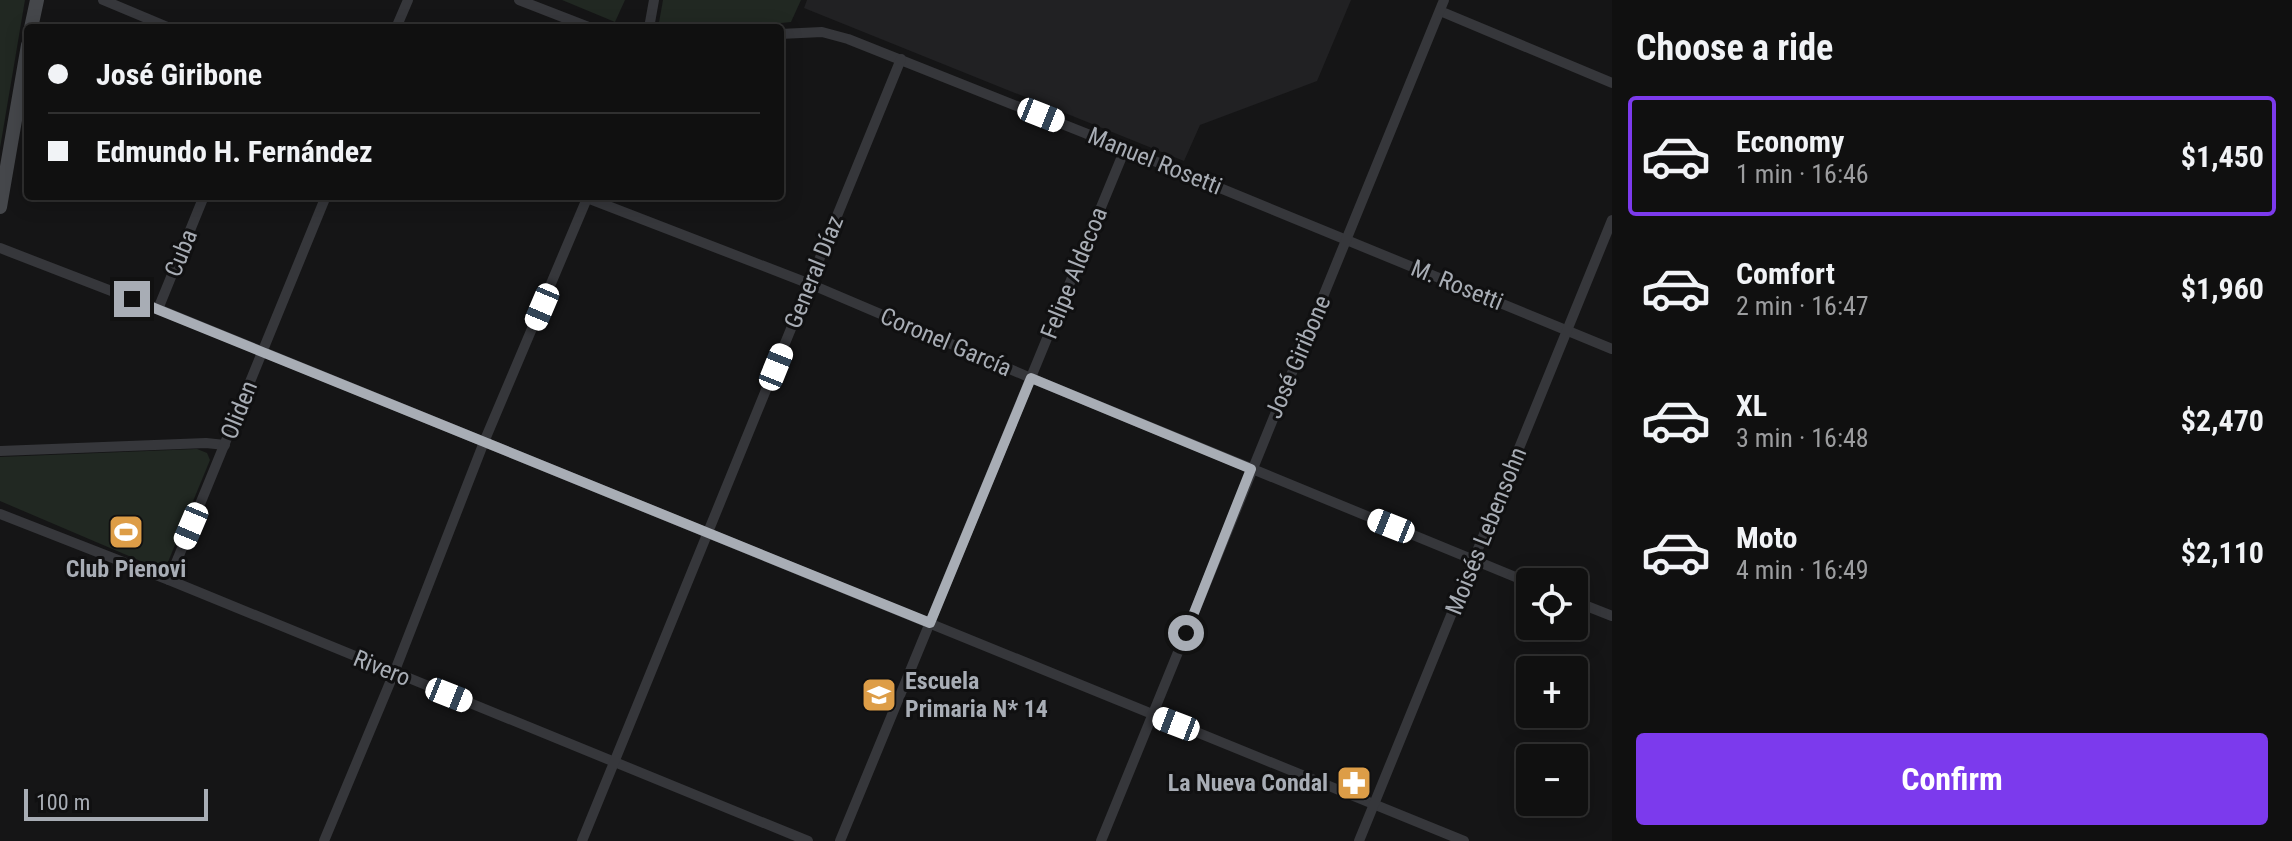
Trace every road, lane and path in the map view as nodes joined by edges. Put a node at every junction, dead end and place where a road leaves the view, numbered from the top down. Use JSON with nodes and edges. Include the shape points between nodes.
{"nodes":[{"id":1,"x":37,"y":0,"type":"edge"},
{"id":2,"x":103,"y":0,"type":"edge"},
{"id":3,"x":408,"y":0,"type":"edge"},
{"id":4,"x":519,"y":0,"type":"edge"},
{"id":5,"x":654,"y":0,"type":"edge"},
{"id":6,"x":1442,"y":5,"type":"edge"},
{"id":7,"x":32,"y":24,"type":"edge"},
{"id":8,"x":160,"y":24,"type":"edge"},
{"id":9,"x":398,"y":24,"type":"edge"},
{"id":10,"x":581,"y":24,"type":"edge"},
{"id":11,"x":650,"y":24,"type":"edge"},
{"id":12,"x":784,"y":34,"type":"edge"},
{"id":13,"x":901,"y":59,"type":"junction"},
{"id":14,"x":24,"y":68,"type":"edge"},
{"id":15,"x":1612,"y":83,"type":"edge"},
{"id":16,"x":1125,"y":149,"type":"junction"},
{"id":17,"x":202,"y":200,"type":"edge"},
{"id":18,"x":324,"y":200,"type":"edge"},
{"id":19,"x":585,"y":200,"type":"edge"},
{"id":20,"x":594,"y":200,"type":"edge"},
{"id":21,"x":0,"y":207,"type":"edge"},
{"id":22,"x":1612,"y":220,"type":"edge"},
{"id":23,"x":1346,"y":240,"type":"junction"},
{"id":24,"x":0,"y":248,"type":"edge"},
{"id":25,"x":810,"y":284,"type":"junction"},
{"id":26,"x":158,"y":309,"type":"junction"},
{"id":27,"x":1567,"y":330,"type":"junction"},
{"id":28,"x":1612,"y":349,"type":"edge"},
{"id":29,"x":263,"y":352,"type":"junction"},
{"id":30,"x":1031,"y":378,"type":"junction"},
{"id":31,"x":484,"y":442,"type":"junction"},
{"id":32,"x":225,"y":445,"type":"junction"},
{"id":33,"x":0,"y":451,"type":"edge"},
{"id":34,"x":1251,"y":469,"type":"junction"},
{"id":35,"x":0,"y":514,"type":"edge"},
{"id":36,"x":708,"y":533,"type":"junction"},
{"id":37,"x":1474,"y":560,"type":"junction"},
{"id":38,"x":1516,"y":577,"type":"edge"},
{"id":39,"x":169,"y":580,"type":"junction"},
{"id":40,"x":1588,"y":607,"type":"edge"},
{"id":41,"x":1612,"y":616,"type":"edge"},
{"id":42,"x":930,"y":623,"type":"junction"},
{"id":43,"x":394,"y":673,"type":"junction"},
{"id":44,"x":1153,"y":715,"type":"junction"},
{"id":45,"x":614,"y":763,"type":"junction"},
{"id":46,"x":1374,"y":805,"type":"junction"},
{"id":47,"x":324,"y":841,"type":"edge"},
{"id":48,"x":582,"y":841,"type":"edge"},
{"id":49,"x":808,"y":841,"type":"edge"},
{"id":50,"x":840,"y":841,"type":"edge"},
{"id":51,"x":1101,"y":841,"type":"edge"},
{"id":52,"x":1359,"y":841,"type":"edge"},
{"id":53,"x":1464,"y":841,"type":"edge"}],
"edges":[{"from":1,"to":7,"type":"street"},
{"from":2,"to":8,"type":"street"},
{"from":3,"to":9,"type":"street"},
{"from":4,"to":10,"type":"street"},
{"from":5,"to":11,"type":"street"},
{"from":6,"to":15,"type":"street"},
{"from":6,"to":23,"type":"street","name":"José Giribone"},
{"from":12,"to":13,"type":"street","name":"Manuel Rosetti","via":[[835,34]]},
{"from":13,"to":16,"type":"street","name":"Manuel Rosetti"},
{"from":13,"to":25,"type":"street","name":"General Díaz"},
{"from":14,"to":21,"type":"street"},
{"from":16,"to":23,"type":"street","name":"Manuel Rosetti"},
{"from":16,"to":30,"type":"street","name":"Felipe Aldecoa"},
{"from":17,"to":26,"type":"street","name":"Cuba"},
{"from":18,"to":29,"type":"street","name":"Oliden"},
{"from":19,"to":31,"type":"street"},
{"from":20,"to":25,"type":"street","name":"Coronel García"},
{"from":22,"to":27,"type":"street","name":"Moisés Lebensohn"},
{"from":23,"to":27,"type":"street","name":"M. Rosetti"},
{"from":23,"to":34,"type":"street","name":"José Giribone"},
{"from":24,"to":26,"type":"street"},
{"from":25,"to":30,"type":"street","name":"Coronel García"},
{"from":25,"to":36,"type":"street","name":"General Díaz"},
{"from":26,"to":29,"type":"street"},
{"from":27,"to":28,"type":"street"},
{"from":27,"to":37,"type":"street","name":"Moisés Lebensohn"},
{"from":29,"to":31,"type":"street"},
{"from":29,"to":32,"type":"street","name":"Oliden"},
{"from":30,"to":34,"type":"street","name":"Coronel García"},
{"from":30,"to":42,"type":"street","name":"Felipe Aldecoa"},
{"from":31,"to":36,"type":"street"},
{"from":31,"to":43,"type":"street"},
{"from":32,"to":33,"type":"street"},
{"from":32,"to":39,"type":"street","name":"Oliden"},
{"from":34,"to":37,"type":"street","name":"Coronel García"},
{"from":34,"to":44,"type":"street","name":"José Giribone"},
{"from":35,"to":39,"type":"street","name":"Rivero"},
{"from":36,"to":42,"type":"street"},
{"from":36,"to":45,"type":"street","name":"General Díaz"},
{"from":37,"to":38,"type":"street","name":"Coronel García"},
{"from":37,"to":46,"type":"street","name":"Moisés Lebensohn"},
{"from":39,"to":43,"type":"street","name":"Rivero"},
{"from":40,"to":41,"type":"street"},
{"from":42,"to":44,"type":"street"},
{"from":42,"to":50,"type":"street","name":"Felipe Aldecoa"},
{"from":43,"to":45,"type":"street","name":"Rivero"},
{"from":43,"to":47,"type":"street"},
{"from":44,"to":46,"type":"street"},
{"from":44,"to":51,"type":"street","name":"José Giribone"},
{"from":45,"to":48,"type":"street","name":"General Díaz"},
{"from":45,"to":49,"type":"street","name":"Rivero"},
{"from":46,"to":52,"type":"street","name":"Moisés Lebensohn"},
{"from":46,"to":53,"type":"street"}]}
